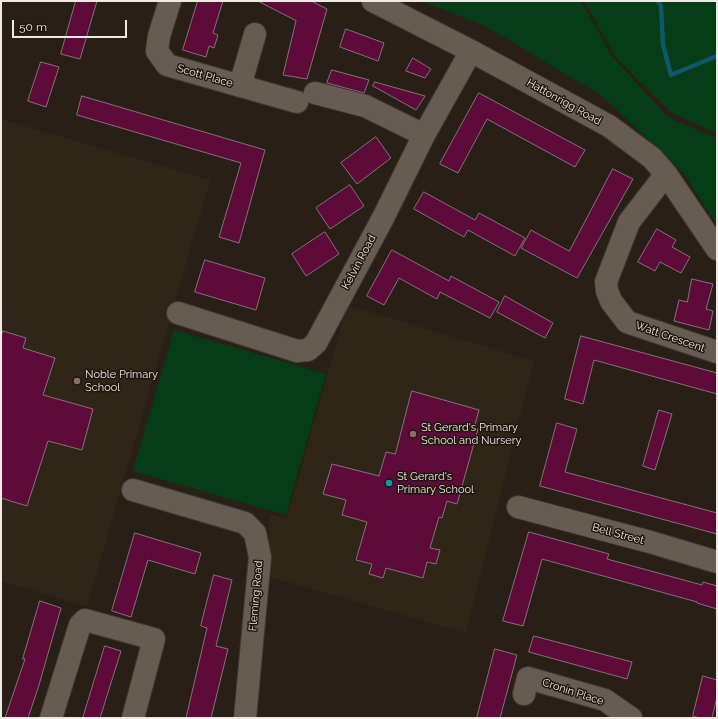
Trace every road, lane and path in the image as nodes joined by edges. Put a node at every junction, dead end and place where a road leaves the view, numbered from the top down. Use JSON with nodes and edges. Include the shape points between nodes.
{"nodes":[{"id":1,"x":170,"y":1,"type":"edge"},
{"id":2,"x":373,"y":1,"type":"edge"},
{"id":3,"x":397,"y":6,"type":"edge"},
{"id":4,"x":255,"y":34,"type":"dead end"},
{"id":5,"x":471,"y":51,"type":"junction"},
{"id":6,"x":240,"y":86,"type":"junction"},
{"id":7,"x":424,"y":135,"type":"junction"},
{"id":8,"x":666,"y":174,"type":"junction"},
{"id":9,"x":717,"y":249,"type":"edge"},
{"id":10,"x":178,"y":313,"type":"dead end"},
{"id":11,"x":717,"y":352,"type":"edge"},
{"id":12,"x":133,"y":490,"type":"dead end"},
{"id":13,"x":518,"y":507,"type":"dead end"},
{"id":14,"x":717,"y":562,"type":"edge"},
{"id":15,"x":524,"y":694,"type":"dead end"},
{"id":16,"x":51,"y":718,"type":"edge"},
{"id":17,"x":133,"y":718,"type":"edge"},
{"id":18,"x":245,"y":718,"type":"edge"},
{"id":19,"x":631,"y":718,"type":"edge"}],
"edges":[{"from":1,"to":6,"type":"street","name":"Scott Place","via":[[159,36],[157,52],[167,65]]},
{"from":2,"to":3,"type":"street","name":"Hattonrigg Road"},
{"from":3,"to":5,"type":"street","name":"Hattonrigg Road"},
{"from":4,"to":6,"type":"street","name":"Scott Place"},
{"from":5,"to":7,"type":"street","name":"Kelvin Road"},
{"from":5,"to":8,"type":"street","name":"Hattonrigg Road","via":[[609,126],[652,158]]},
{"from":6,"to":7,"type":"street","name":"Scott Place","via":[[365,106]]},
{"from":7,"to":10,"type":"street","name":"Kelvin Road","via":[[316,343],[308,350],[297,351]]},
{"from":8,"to":9,"type":"street","name":"Hattonrigg Road"},
{"from":8,"to":11,"type":"street","name":"Watt Crescent","via":[[628,222],[606,282],[607,290],[627,322]]},
{"from":12,"to":18,"type":"street","name":"Fleming Road","via":[[245,523],[255,533],[260,557]]},
{"from":13,"to":14,"type":"street","name":"Bell Street"},
{"from":15,"to":19,"type":"street","name":"Cronin Place","via":[[528,678],[605,700]]},
{"from":16,"to":17,"type":"street","via":[[80,625],[85,620],[154,639]]}]}
